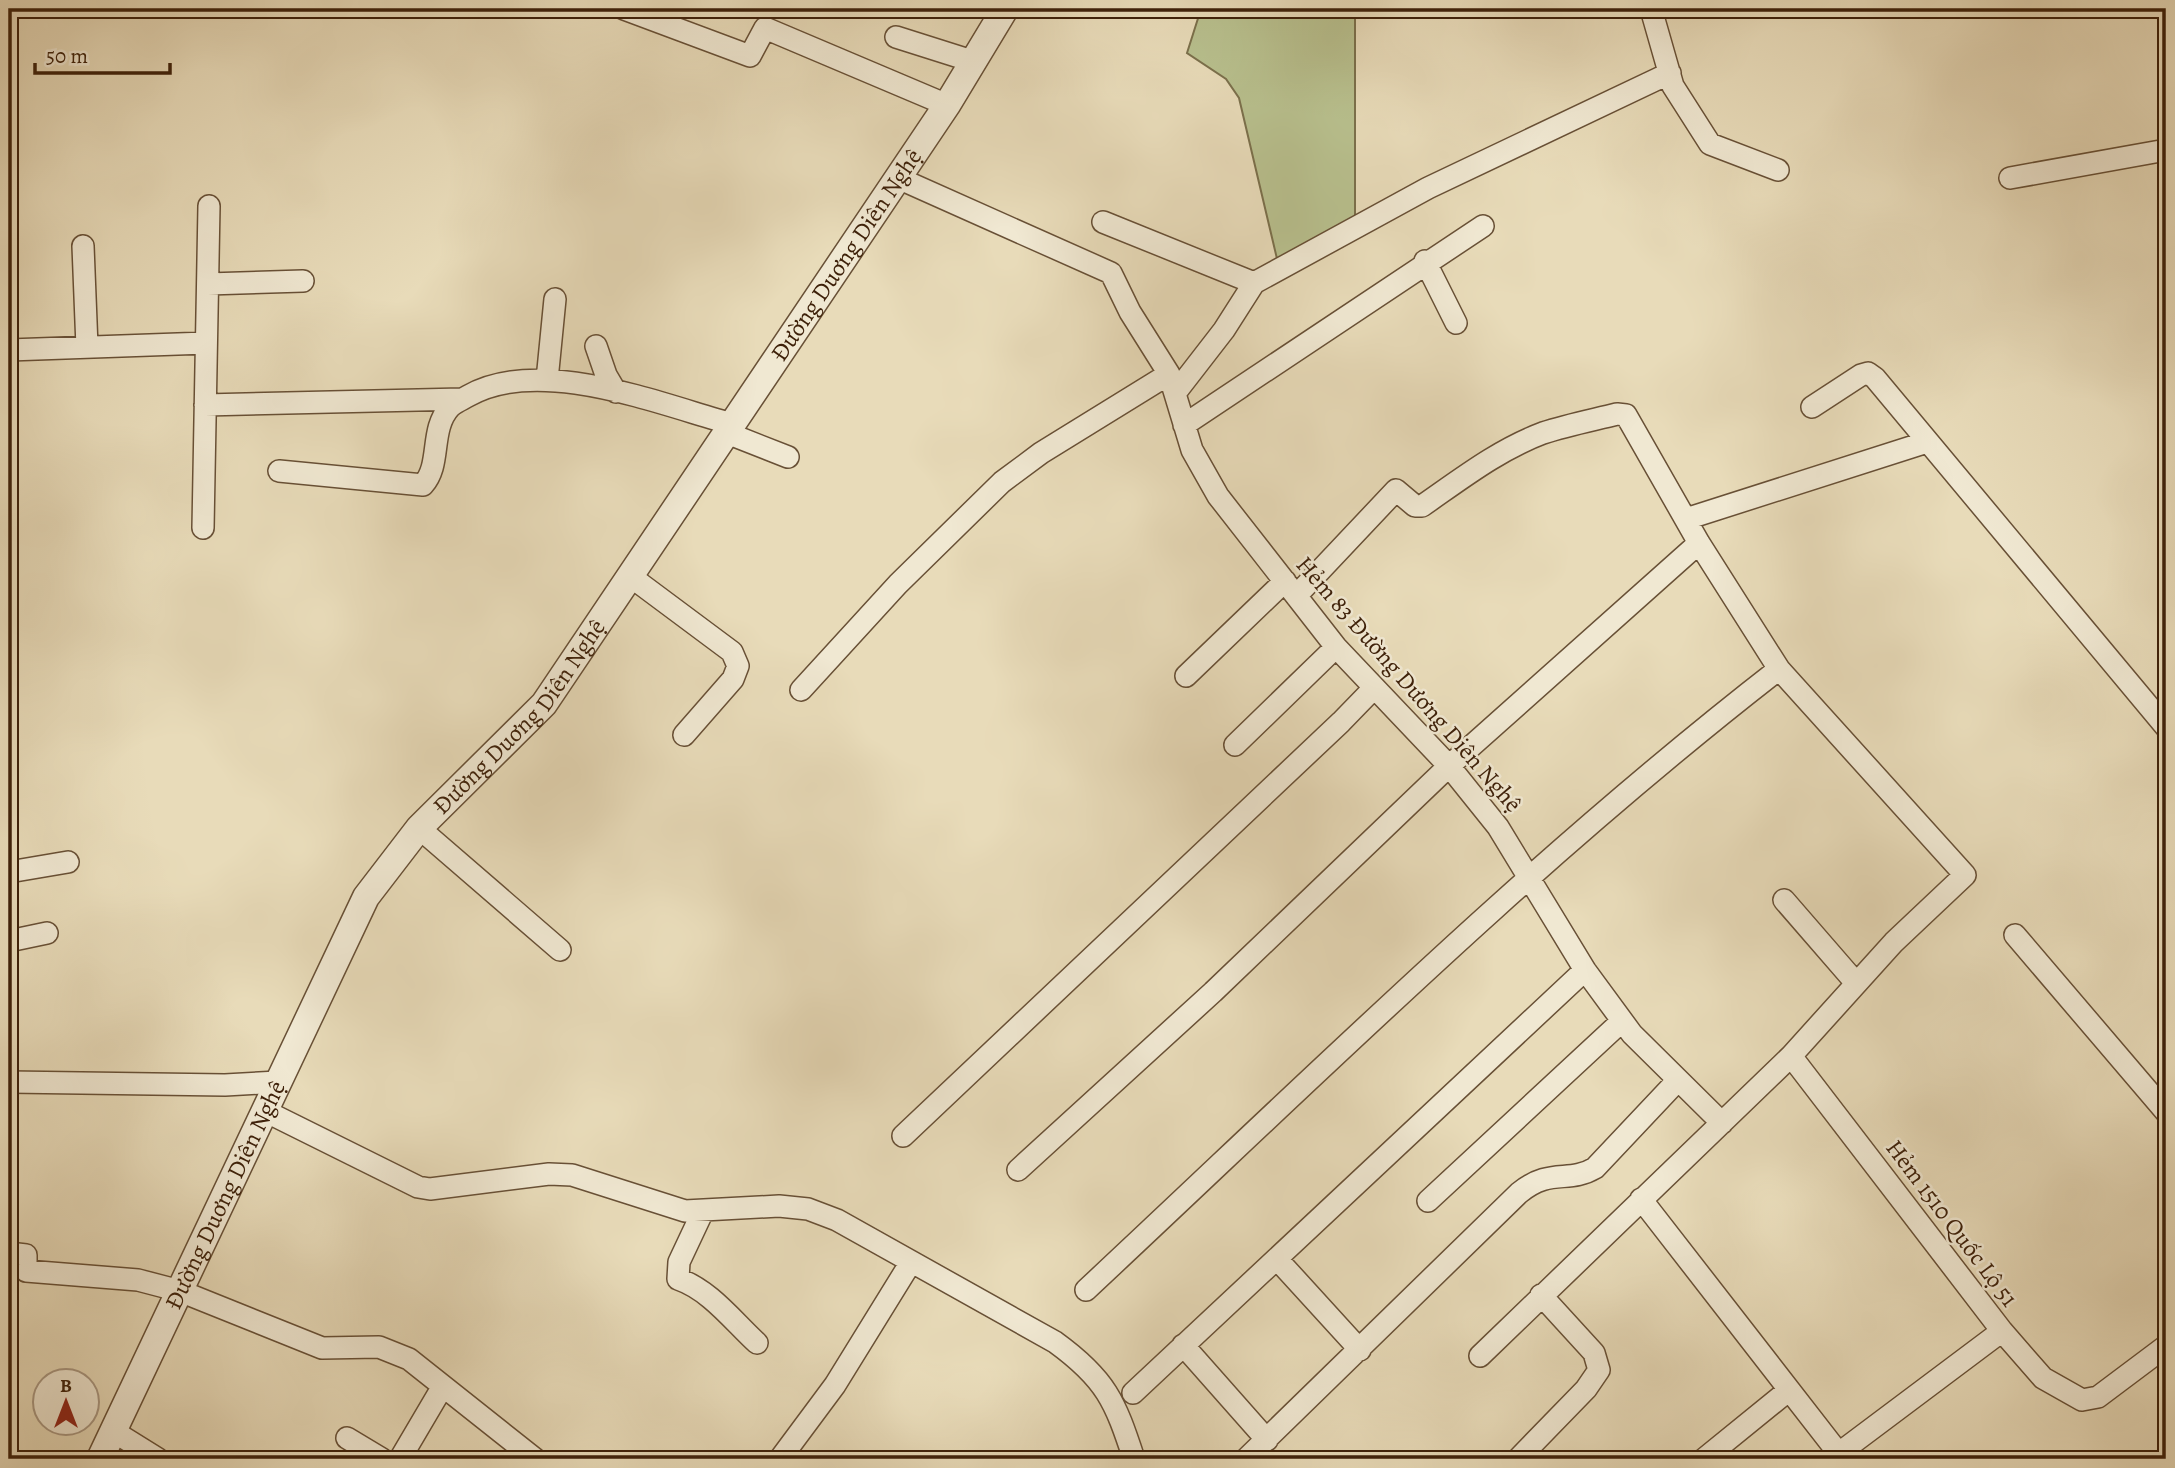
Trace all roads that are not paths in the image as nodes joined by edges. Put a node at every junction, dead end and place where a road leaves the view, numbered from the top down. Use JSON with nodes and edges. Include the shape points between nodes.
{"nodes":[{"id":1,"x":624,"y":9,"type":"edge"},
{"id":2,"x":1005,"y":9,"type":"edge"},
{"id":3,"x":1651,"y":9,"type":"edge"},
{"id":4,"x":895,"y":37,"type":"dead end"},
{"id":5,"x":975,"y":62,"type":"junction"},
{"id":6,"x":1670,"y":74,"type":"junction"},
{"id":7,"x":947,"y":105,"type":"junction"},
{"id":8,"x":2166,"y":150,"type":"edge"},
{"id":9,"x":1779,"y":170,"type":"dead end"},
{"id":10,"x":898,"y":178,"type":"junction"},
{"id":11,"x":2010,"y":178,"type":"dead end"},
{"id":12,"x":209,"y":206,"type":"dead end"},
{"id":13,"x":1103,"y":222,"type":"dead end"},
{"id":14,"x":1483,"y":226,"type":"dead end"},
{"id":15,"x":83,"y":246,"type":"dead end"},
{"id":16,"x":1426,"y":261,"type":"junction"},
{"id":17,"x":303,"y":281,"type":"dead end"},
{"id":18,"x":1254,"y":283,"type":"junction"},
{"id":19,"x":208,"y":284,"type":"junction"},
{"id":20,"x":555,"y":299,"type":"dead end"},
{"id":21,"x":1456,"y":323,"type":"dead end"},
{"id":22,"x":206,"y":343,"type":"junction"},
{"id":23,"x":596,"y":346,"type":"dead end"},
{"id":24,"x":87,"y":347,"type":"junction"},
{"id":25,"x":9,"y":350,"type":"edge"},
{"id":26,"x":547,"y":380,"type":"junction"},
{"id":27,"x":1172,"y":383,"type":"junction"},
{"id":28,"x":616,"y":392,"type":"junction"},
{"id":29,"x":462,"y":399,"type":"junction"},
{"id":30,"x":205,"y":405,"type":"junction"},
{"id":31,"x":1812,"y":407,"type":"dead end"},
{"id":32,"x":1184,"y":425,"type":"junction"},
{"id":33,"x":730,"y":429,"type":"junction"},
{"id":34,"x":1927,"y":442,"type":"junction"},
{"id":35,"x":788,"y":457,"type":"dead end"},
{"id":36,"x":279,"y":471,"type":"dead end"},
{"id":37,"x":1686,"y":519,"type":"junction"},
{"id":38,"x":203,"y":528,"type":"dead end"},
{"id":39,"x":1699,"y":543,"type":"junction"},
{"id":40,"x":630,"y":576,"type":"junction"},
{"id":41,"x":1291,"y":589,"type":"junction"},
{"id":42,"x":1335,"y":647,"type":"junction"},
{"id":43,"x":1779,"y":668,"type":"junction"},
{"id":44,"x":1186,"y":676,"type":"dead end"},
{"id":45,"x":1374,"y":688,"type":"junction"},
{"id":46,"x":801,"y":690,"type":"dead end"},
{"id":47,"x":2166,"y":727,"type":"edge"},
{"id":48,"x":684,"y":735,"type":"dead end"},
{"id":49,"x":1235,"y":745,"type":"dead end"},
{"id":50,"x":1448,"y":766,"type":"junction"},
{"id":51,"x":419,"y":828,"type":"junction"},
{"id":52,"x":68,"y":862,"type":"dead end"},
{"id":53,"x":9,"y":872,"type":"edge"},
{"id":54,"x":1529,"y":876,"type":"junction"},
{"id":55,"x":1784,"y":900,"type":"dead end"},
{"id":56,"x":47,"y":933,"type":"dead end"},
{"id":57,"x":2015,"y":935,"type":"dead end"},
{"id":58,"x":9,"y":941,"type":"edge"},
{"id":59,"x":560,"y":950,"type":"dead end"},
{"id":60,"x":1585,"y":970,"type":"junction"},
{"id":61,"x":1856,"y":983,"type":"junction"},
{"id":62,"x":1622,"y":1021,"type":"junction"},
{"id":63,"x":1791,"y":1056,"type":"junction"},
{"id":64,"x":1678,"y":1080,"type":"junction"},
{"id":65,"x":9,"y":1082,"type":"edge"},
{"id":66,"x":278,"y":1082,"type":"junction"},
{"id":67,"x":265,"y":1111,"type":"junction"},
{"id":68,"x":2166,"y":1112,"type":"edge"},
{"id":69,"x":1722,"y":1123,"type":"junction"},
{"id":70,"x":903,"y":1136,"type":"dead end"},
{"id":71,"x":1018,"y":1170,"type":"dead end"},
{"id":72,"x":1642,"y":1199,"type":"junction"},
{"id":73,"x":1428,"y":1200,"type":"dead end"},
{"id":74,"x":704,"y":1211,"type":"junction"},
{"id":75,"x":9,"y":1253,"type":"edge"},
{"id":76,"x":1277,"y":1259,"type":"junction"},
{"id":77,"x":911,"y":1262,"type":"junction"},
{"id":78,"x":1086,"y":1290,"type":"dead end"},
{"id":79,"x":180,"y":1291,"type":"junction"},
{"id":80,"x":1541,"y":1295,"type":"junction"},
{"id":81,"x":2002,"y":1331,"type":"junction"},
{"id":82,"x":757,"y":1343,"type":"dead end"},
{"id":83,"x":1183,"y":1345,"type":"junction"},
{"id":84,"x":2166,"y":1346,"type":"edge"},
{"id":85,"x":1360,"y":1350,"type":"junction"},
{"id":86,"x":1480,"y":1356,"type":"dead end"},
{"id":87,"x":443,"y":1386,"type":"junction"},
{"id":88,"x":1789,"y":1390,"type":"junction"},
{"id":89,"x":1133,"y":1393,"type":"dead end"},
{"id":90,"x":113,"y":1431,"type":"junction"},
{"id":91,"x":347,"y":1438,"type":"dead end"},
{"id":92,"x":1267,"y":1440,"type":"junction"},
{"id":93,"x":1840,"y":1457,"type":"edge"},
{"id":94,"x":100,"y":1459,"type":"edge"},
{"id":95,"x":158,"y":1459,"type":"edge"},
{"id":96,"x":382,"y":1459,"type":"edge"},
{"id":97,"x":400,"y":1459,"type":"edge"},
{"id":98,"x":536,"y":1459,"type":"edge"},
{"id":99,"x":780,"y":1459,"type":"edge"},
{"id":100,"x":1134,"y":1459,"type":"edge"},
{"id":101,"x":1245,"y":1459,"type":"edge"},
{"id":102,"x":1518,"y":1459,"type":"edge"},
{"id":103,"x":1704,"y":1459,"type":"edge"}],
"edges":[{"from":1,"to":7,"type":"street","via":[[750,56],[765,28]]},
{"from":2,"to":5,"type":"street","name":"Đường Duơng Diên Nghệ"},
{"from":3,"to":6,"type":"street"},
{"from":4,"to":5,"type":"street"},
{"from":5,"to":7,"type":"street","name":"Đường Duơng Diên Nghệ"},
{"from":6,"to":9,"type":"street","via":[[1689,115],[1710,144]]},
{"from":6,"to":18,"type":"street","via":[[1428,188]]},
{"from":7,"to":10,"type":"street","name":"Đường Duơng Diên Nghệ"},
{"from":8,"to":11,"type":"street"},
{"from":10,"to":27,"type":"street","name":"Hẻm 83 Đường Dương Diên Nghệ","via":[[1111,272]]},
{"from":10,"to":33,"type":"street","name":"Đường Duơng Diên Nghệ"},
{"from":12,"to":19,"type":"street"},
{"from":13,"to":18,"type":"street"},
{"from":14,"to":16,"type":"street"},
{"from":15,"to":24,"type":"street"},
{"from":16,"to":21,"type":"street"},
{"from":16,"to":32,"type":"street"},
{"from":17,"to":19,"type":"street"},
{"from":18,"to":27,"type":"street","via":[[1224,330]]},
{"from":19,"to":22,"type":"street"},
{"from":20,"to":26,"type":"street"},
{"from":22,"to":24,"type":"street"},
{"from":22,"to":30,"type":"street"},
{"from":23,"to":28,"type":"street"},
{"from":24,"to":25,"type":"street"},
{"from":26,"to":28,"type":"street"},
{"from":26,"to":29,"type":"street","via":[[512,382]]},
{"from":27,"to":32,"type":"street","name":"Hẻm 83 Đường Dương Diên Nghệ"},
{"from":27,"to":46,"type":"street","via":[[1041,453],[1002,482],[898,584]]},
{"from":28,"to":33,"type":"street"},
{"from":29,"to":30,"type":"street"},
{"from":29,"to":36,"type":"street","via":[[451,406],[436,431],[432,471],[423,485]]},
{"from":30,"to":38,"type":"street"},
{"from":31,"to":34,"type":"street","via":[[1868,373]]},
{"from":32,"to":41,"type":"street","name":"Hẻm 83 Đường Dương Diên Nghệ","via":[[1206,478]]},
{"from":33,"to":35,"type":"street"},
{"from":33,"to":40,"type":"street","name":"Đường Duơng Diên Nghệ"},
{"from":34,"to":37,"type":"street"},
{"from":34,"to":47,"type":"street"},
{"from":37,"to":39,"type":"street"},
{"from":37,"to":41,"type":"street","via":[[1626,415],[1617,414],[1516,445],[1474,468],[1422,506],[1396,491]]},
{"from":39,"to":43,"type":"street"},
{"from":39,"to":50,"type":"street"},
{"from":40,"to":48,"type":"street","via":[[733,652],[738,666],[733,679]]},
{"from":40,"to":51,"type":"street","name":"Đường Duơng Diên Nghệ","via":[[544,704]]},
{"from":41,"to":42,"type":"street","name":"Hẻm 83 Đường Dương Diên Nghệ"},
{"from":41,"to":44,"type":"street"},
{"from":42,"to":45,"type":"street","name":"Hẻm 83 Đường Dương Diên Nghệ"},
{"from":42,"to":49,"type":"street"},
{"from":43,"to":54,"type":"street","via":[[1679,746]]},
{"from":43,"to":61,"type":"street","via":[[1965,875]]},
{"from":45,"to":50,"type":"street","name":"Hẻm 83 Đường Dương Diên Nghệ"},
{"from":45,"to":70,"type":"street"},
{"from":50,"to":54,"type":"street","name":"Hẻm 83 Đường Dương Diên Nghệ","via":[[1498,827]]},
{"from":50,"to":71,"type":"street","via":[[1213,992]]},
{"from":51,"to":59,"type":"street"},
{"from":51,"to":66,"type":"street","name":"Đường Duơng Diên Nghệ","via":[[366,897]]},
{"from":52,"to":53,"type":"street"},
{"from":54,"to":60,"type":"street","name":"Hẻm 83 Đường Dương Diên Nghệ"},
{"from":54,"to":78,"type":"street"},
{"from":55,"to":61,"type":"street"},
{"from":56,"to":58,"type":"street"},
{"from":57,"to":68,"type":"street"},
{"from":60,"to":62,"type":"street","name":"Hẻm 83 Đường Dương Diên Nghệ"},
{"from":60,"to":76,"type":"street"},
{"from":61,"to":63,"type":"street"},
{"from":62,"to":64,"type":"street","name":"Hẻm 83 Đường Dương Diên Nghệ"},
{"from":62,"to":73,"type":"street"},
{"from":63,"to":69,"type":"street"},
{"from":63,"to":81,"type":"street","name":"Hẻm 1510 Quốc Lộ 51"},
{"from":64,"to":69,"type":"street","name":"Hẻm 83 Đường Dương Diên Nghệ"},
{"from":64,"to":85,"type":"street","via":[[1595,1168],[1587,1173],[1545,1177],[1519,1193]]},
{"from":65,"to":66,"type":"street"},
{"from":66,"to":67,"type":"street","name":"Đường Duơng Diên Nghệ"},
{"from":67,"to":74,"type":"street","via":[[418,1187],[572,1175],[685,1211]]},
{"from":67,"to":79,"type":"street","name":"Đường Duơng Diên Nghệ"},
{"from":69,"to":72,"type":"street"},
{"from":72,"to":80,"type":"street"},
{"from":72,"to":88,"type":"street"},
{"from":74,"to":77,"type":"street","via":[[779,1206],[808,1209]]},
{"from":74,"to":82,"type":"street","via":[[679,1262],[678,1279],[709,1295]]},
{"from":75,"to":79,"type":"street","via":[[26,1255],[26,1270],[138,1280]]},
{"from":76,"to":83,"type":"street"},
{"from":76,"to":85,"type":"street"},
{"from":77,"to":99,"type":"street","via":[[835,1385]]},
{"from":77,"to":100,"type":"street","via":[[1055,1342],[1087,1366],[1115,1406]]},
{"from":79,"to":87,"type":"street","via":[[322,1348],[379,1348],[409,1359]]},
{"from":79,"to":90,"type":"street","name":"Đường Duơng Diên Nghệ"},
{"from":80,"to":86,"type":"street"},
{"from":80,"to":102,"type":"street","via":[[1594,1353],[1599,1370]]},
{"from":81,"to":84,"type":"street","name":"Hẻm 1510 Quốc Lộ 51","via":[[2043,1378],[2082,1401],[2098,1397]]},
{"from":81,"to":93,"type":"street"},
{"from":83,"to":89,"type":"street"},
{"from":83,"to":92,"type":"street"},
{"from":85,"to":92,"type":"street"},
{"from":87,"to":97,"type":"street"},
{"from":87,"to":98,"type":"street"},
{"from":88,"to":93,"type":"street"},
{"from":88,"to":103,"type":"street"},
{"from":90,"to":94,"type":"street","name":"Đường Duơng Diên Nghệ"},
{"from":90,"to":95,"type":"street"},
{"from":91,"to":96,"type":"street"},
{"from":92,"to":101,"type":"street"}]}
